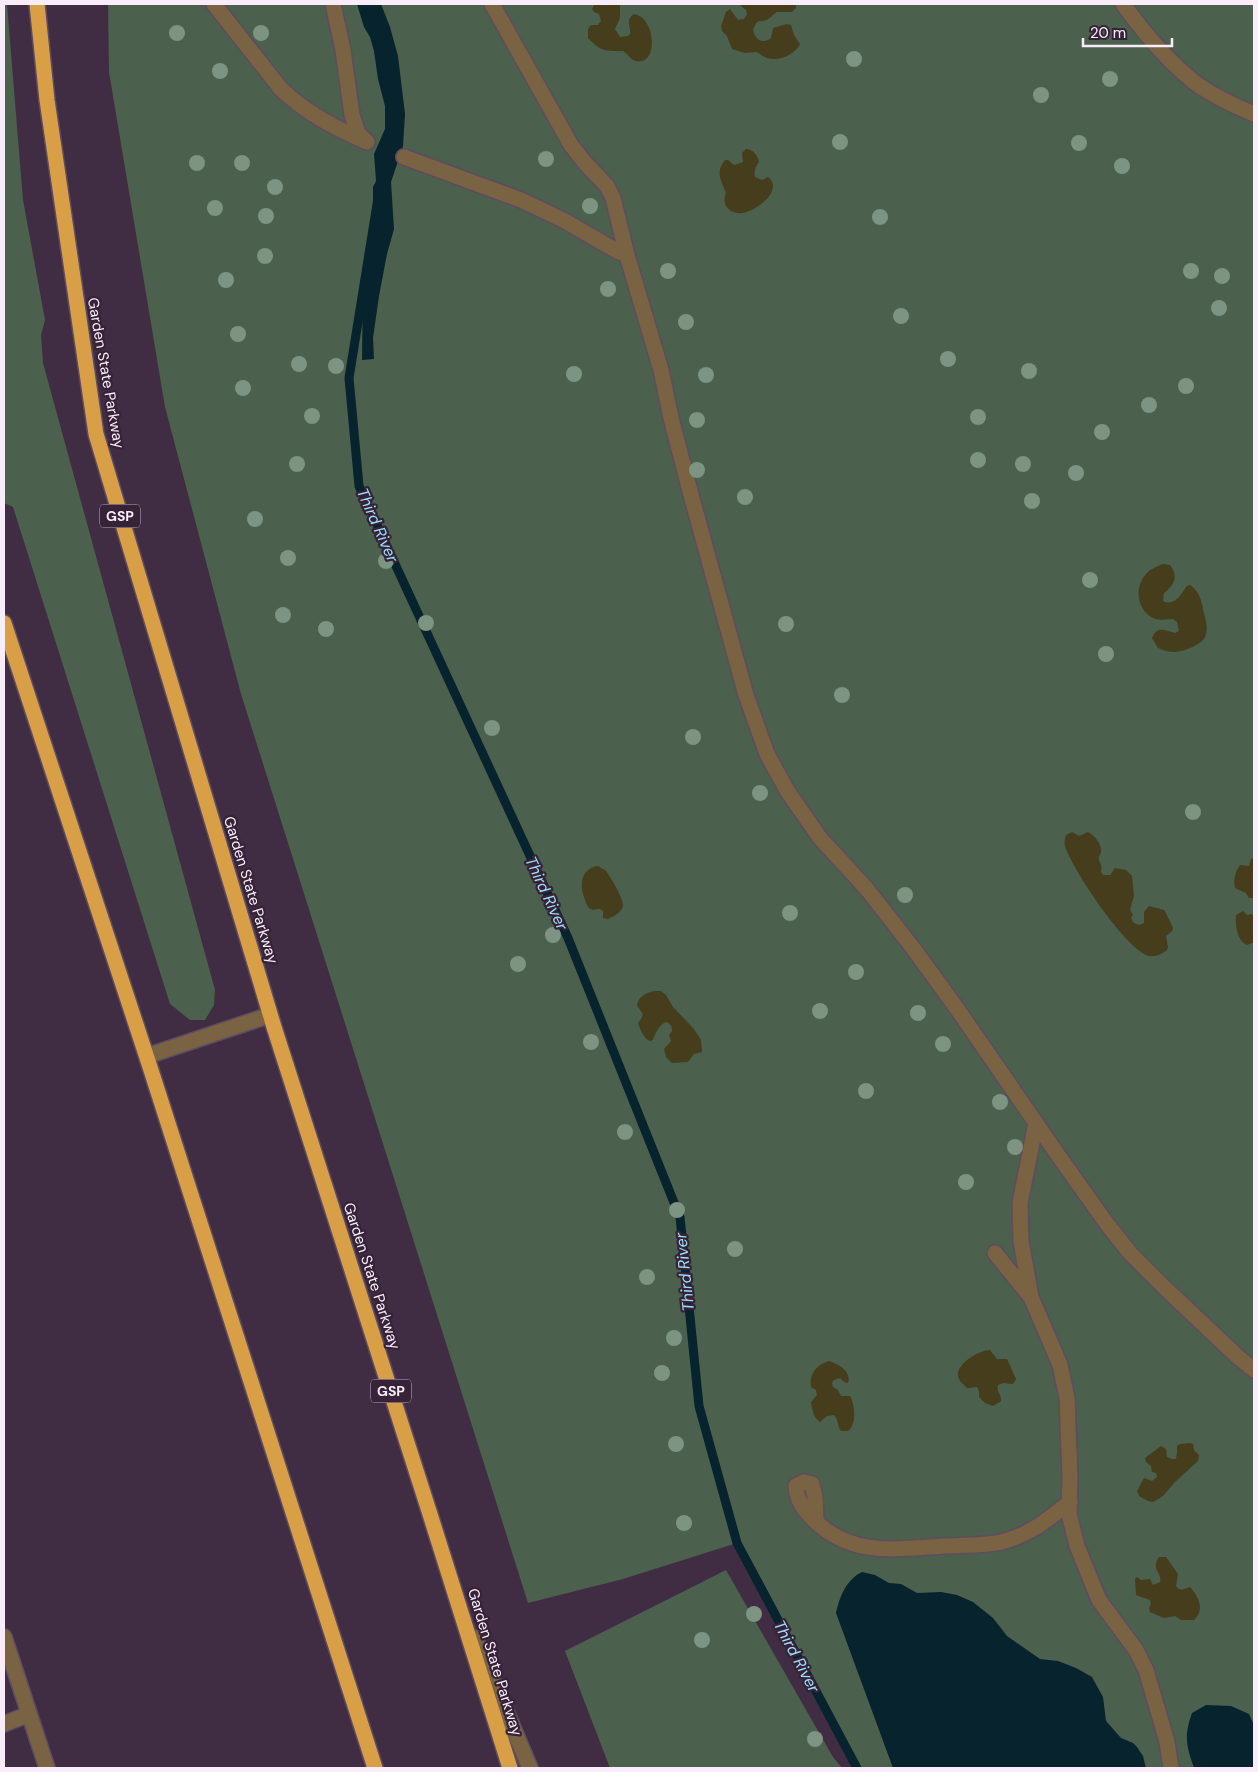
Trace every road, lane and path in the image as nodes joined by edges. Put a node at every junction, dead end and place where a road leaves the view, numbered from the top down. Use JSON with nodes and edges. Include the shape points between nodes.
{"nodes":[{"id":1,"x":38,"y":4,"type":"edge"},
{"id":2,"x":214,"y":4,"type":"edge"},
{"id":3,"x":332,"y":4,"type":"edge"},
{"id":4,"x":492,"y":4,"type":"edge"},
{"id":5,"x":1123,"y":4,"type":"edge"},
{"id":6,"x":1254,"y":114,"type":"edge"},
{"id":7,"x":404,"y":157,"type":"dead end"},
{"id":8,"x":627,"y":255,"type":"junction"},
{"id":9,"x":4,"y":623,"type":"edge"},
{"id":10,"x":270,"y":1014,"type":"junction"},
{"id":11,"x":147,"y":1056,"type":"junction"},
{"id":12,"x":1036,"y":1123,"type":"junction"},
{"id":13,"x":995,"y":1253,"type":"dead end"},
{"id":14,"x":1031,"y":1297,"type":"junction"},
{"id":15,"x":1254,"y":1370,"type":"edge"},
{"id":16,"x":1070,"y":1502,"type":"junction"},
{"id":17,"x":816,"y":1522,"type":"dead end"},
{"id":18,"x":1034,"y":1530,"type":"junction"},
{"id":19,"x":1074,"y":1532,"type":"junction"},
{"id":20,"x":453,"y":1586,"type":"junction"},
{"id":21,"x":4,"y":1637,"type":"edge"},
{"id":22,"x":29,"y":1714,"type":"junction"},
{"id":23,"x":4,"y":1724,"type":"edge"},
{"id":24,"x":47,"y":1768,"type":"edge"},
{"id":25,"x":375,"y":1768,"type":"edge"},
{"id":26,"x":510,"y":1768,"type":"edge"},
{"id":27,"x":530,"y":1768,"type":"edge"},
{"id":28,"x":1171,"y":1768,"type":"edge"}],
"edges":[{"from":1,"to":10,"type":"highway","name":"Garden State Parkway","number":"GSP","via":[[47,100],[96,434]]},
{"from":2,"to":3,"type":"street","via":[[293,101],[340,130],[367,142],[358,133],[352,114]]},
{"from":4,"to":8,"type":"street","via":[[571,145],[607,186]]},
{"from":5,"to":6,"type":"street","via":[[1149,40],[1188,78],[1234,106]]},
{"from":7,"to":8,"type":"street","via":[[521,200]]},
{"from":8,"to":12,"type":"street","via":[[661,370],[691,495],[746,695],[766,754],[820,838],[866,888],[913,948]]},
{"from":9,"to":11,"type":"highway"},
{"from":10,"to":11,"type":"street"},
{"from":10,"to":20,"type":"highway","name":"Garden State Parkway","number":"GSP"},
{"from":11,"to":25,"type":"highway"},
{"from":12,"to":14,"type":"street","via":[[1020,1203],[1021,1240]]},
{"from":12,"to":15,"type":"street","via":[[1130,1253]]},
{"from":13,"to":14,"type":"street"},
{"from":14,"to":16,"type":"street","via":[[1060,1365],[1067,1398]]},
{"from":16,"to":18,"type":"street"},
{"from":16,"to":19,"type":"street","via":[[1069,1514]]},
{"from":17,"to":18,"type":"street","via":[[842,1540],[882,1550],[1004,1541]]},
{"from":18,"to":19,"type":"street","via":[[1057,1525]]},
{"from":19,"to":28,"type":"street","via":[[1099,1600],[1136,1650],[1146,1670]]},
{"from":20,"to":26,"type":"highway","name":"Garden State Parkway","number":"GSP"},
{"from":20,"to":27,"type":"street"},
{"from":21,"to":22,"type":"street"},
{"from":22,"to":23,"type":"street"},
{"from":22,"to":24,"type":"street"}]}
